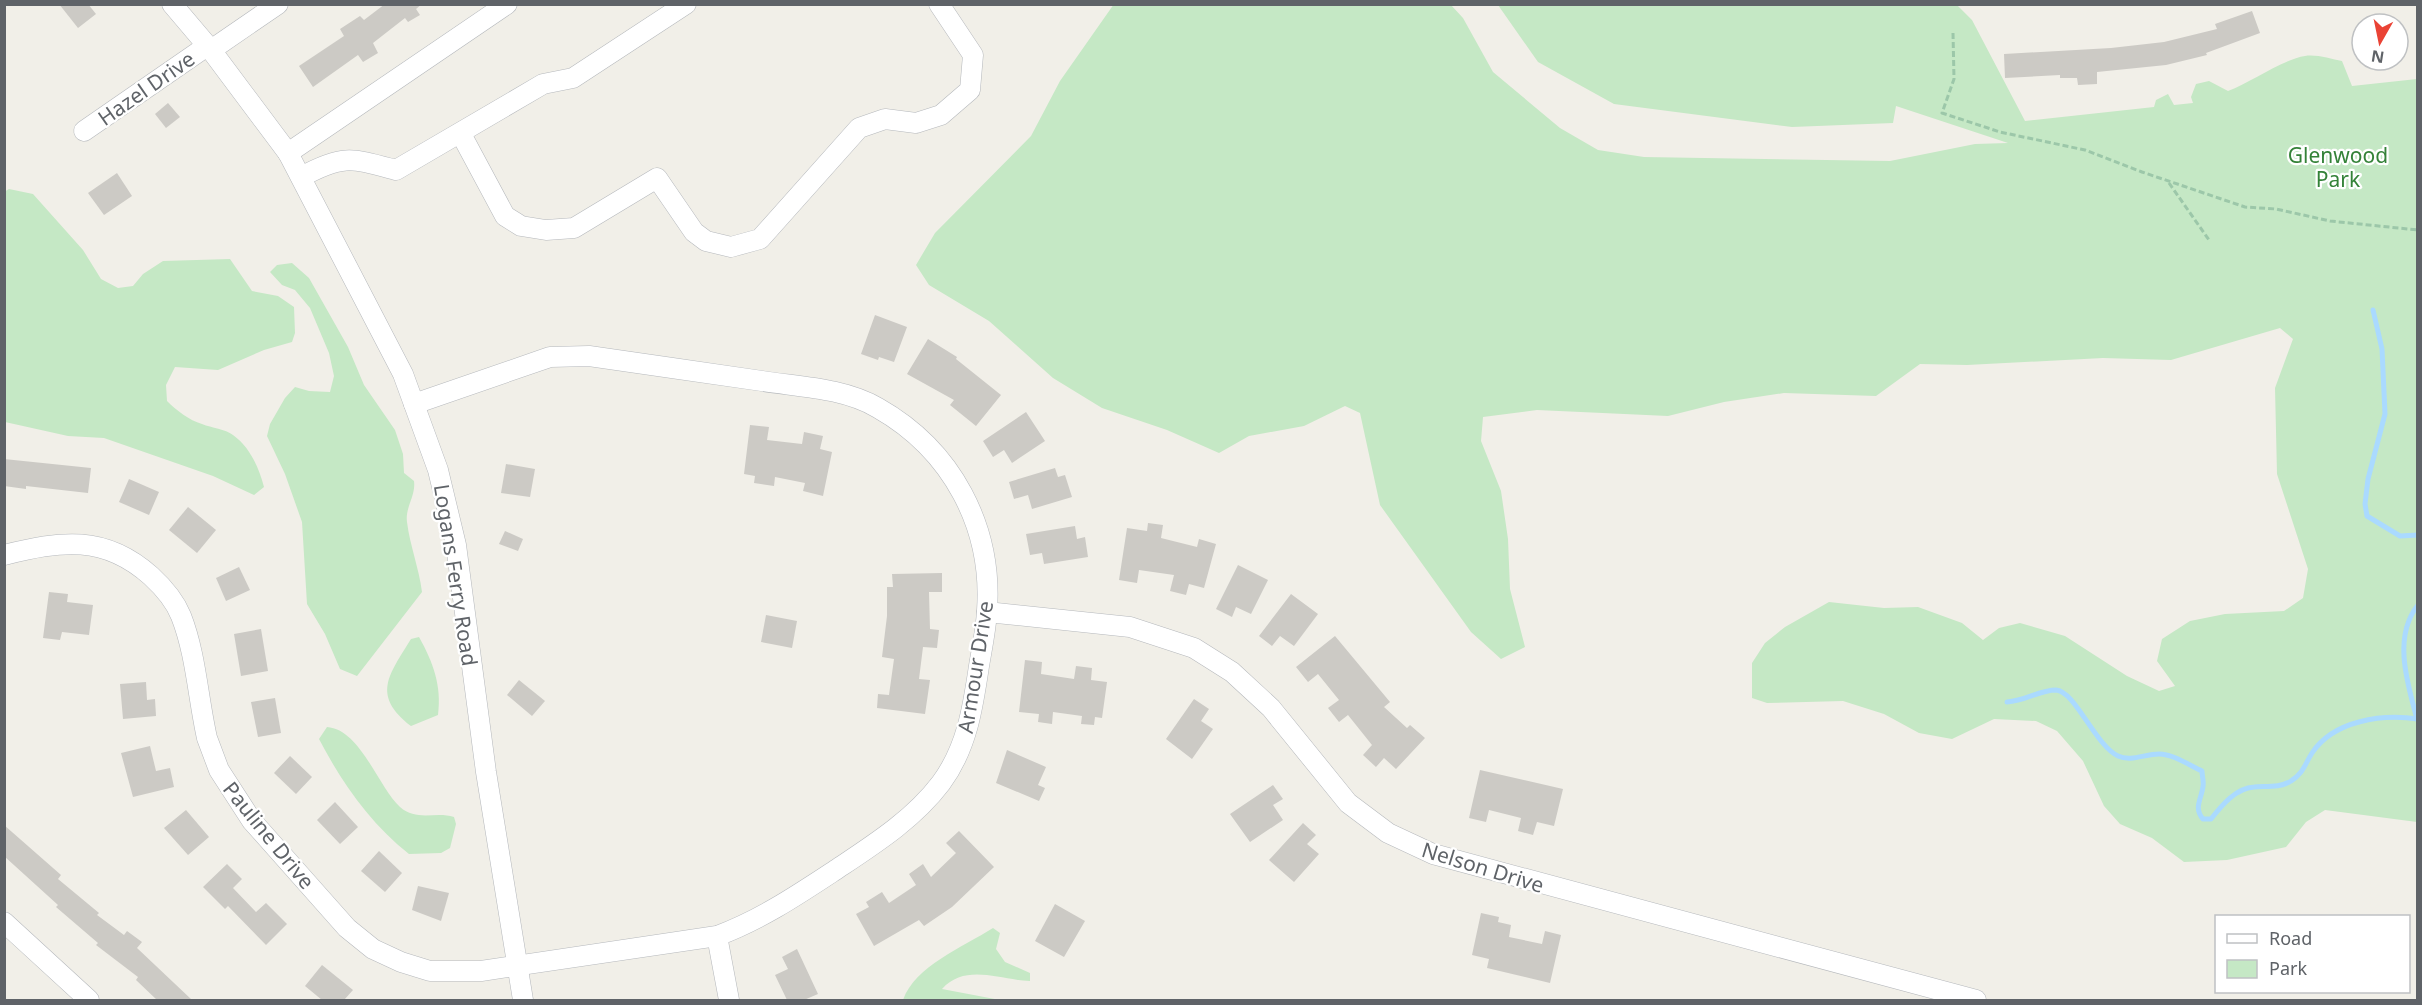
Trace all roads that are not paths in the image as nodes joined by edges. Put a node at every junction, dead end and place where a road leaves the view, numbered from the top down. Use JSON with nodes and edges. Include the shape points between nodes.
{"nodes":[{"id":1,"x":172,"y":4,"type":"edge"},
{"id":2,"x":278,"y":4,"type":"edge"},
{"id":3,"x":507,"y":4,"type":"edge"},
{"id":4,"x":686,"y":4,"type":"edge"},
{"id":5,"x":939,"y":4,"type":"edge"},
{"id":6,"x":209,"y":48,"type":"junction"},
{"id":7,"x":84,"y":131,"type":"dead end"},
{"id":8,"x":461,"y":134,"type":"junction"},
{"id":9,"x":288,"y":153,"type":"junction"},
{"id":10,"x":301,"y":177,"type":"junction"},
{"id":11,"x":414,"y":404,"type":"junction"},
{"id":12,"x":4,"y":555,"type":"edge"},
{"id":13,"x":987,"y":612,"type":"junction"},
{"id":14,"x":4,"y":922,"type":"edge"},
{"id":15,"x":717,"y":936,"type":"junction"},
{"id":16,"x":518,"y":967,"type":"junction"},
{"id":17,"x":89,"y":1000,"type":"edge"},
{"id":18,"x":523,"y":1000,"type":"edge"},
{"id":19,"x":729,"y":1000,"type":"edge"},
{"id":20,"x":1976,"y":1000,"type":"edge"}],
"edges":[{"from":1,"to":6,"type":"street","name":"Logans Ferry Road"},
{"from":2,"to":6,"type":"street","name":"Hazel Drive"},
{"from":3,"to":9,"type":"street"},
{"from":4,"to":8,"type":"street","via":[[573,78],[543,84]]},
{"from":5,"to":8,"type":"street","via":[[973,56],[970,90],[941,115],[916,123],[885,119],[859,128],[760,239],[731,247],[706,241],[694,232],[657,178],[574,228],[546,230],[521,226],[505,216]]},
{"from":6,"to":7,"type":"street","name":"Hazel Drive"},
{"from":6,"to":9,"type":"street","name":"Logans Ferry Road"},
{"from":8,"to":10,"type":"street","via":[[396,170],[351,158],[325,164]]},
{"from":9,"to":10,"type":"street","name":"Logans Ferry Road"},
{"from":10,"to":11,"type":"street","name":"Logans Ferry Road","via":[[403,374]]},
{"from":11,"to":13,"type":"street","name":"Armour Drive","via":[[529,363],[570,355],[828,391],[863,401],[923,440],[960,485],[983,549]]},
{"from":11,"to":16,"type":"street","name":"Logans Ferry Road","via":[[451,520]]},
{"from":12,"to":16,"type":"street","name":"Pauline Drive","via":[[55,544],[101,547],[137,564],[164,590],[184,627],[207,738],[219,770],[252,821],[362,942],[386,956],[430,971]]},
{"from":13,"to":15,"type":"street","name":"Armour Drive","via":[[972,715],[949,772],[924,804],[889,834],[780,907]]},
{"from":13,"to":20,"type":"street","name":"Nelson Drive","via":[[1130,627],[1194,648],[1232,672],[1271,708],[1348,803],[1368,821],[1410,845],[1454,862]]},
{"from":14,"to":17,"type":"street"},
{"from":15,"to":16,"type":"street","name":"Armour Drive"},
{"from":15,"to":19,"type":"street"},
{"from":16,"to":18,"type":"street","name":"Logans Ferry Road"}]}
